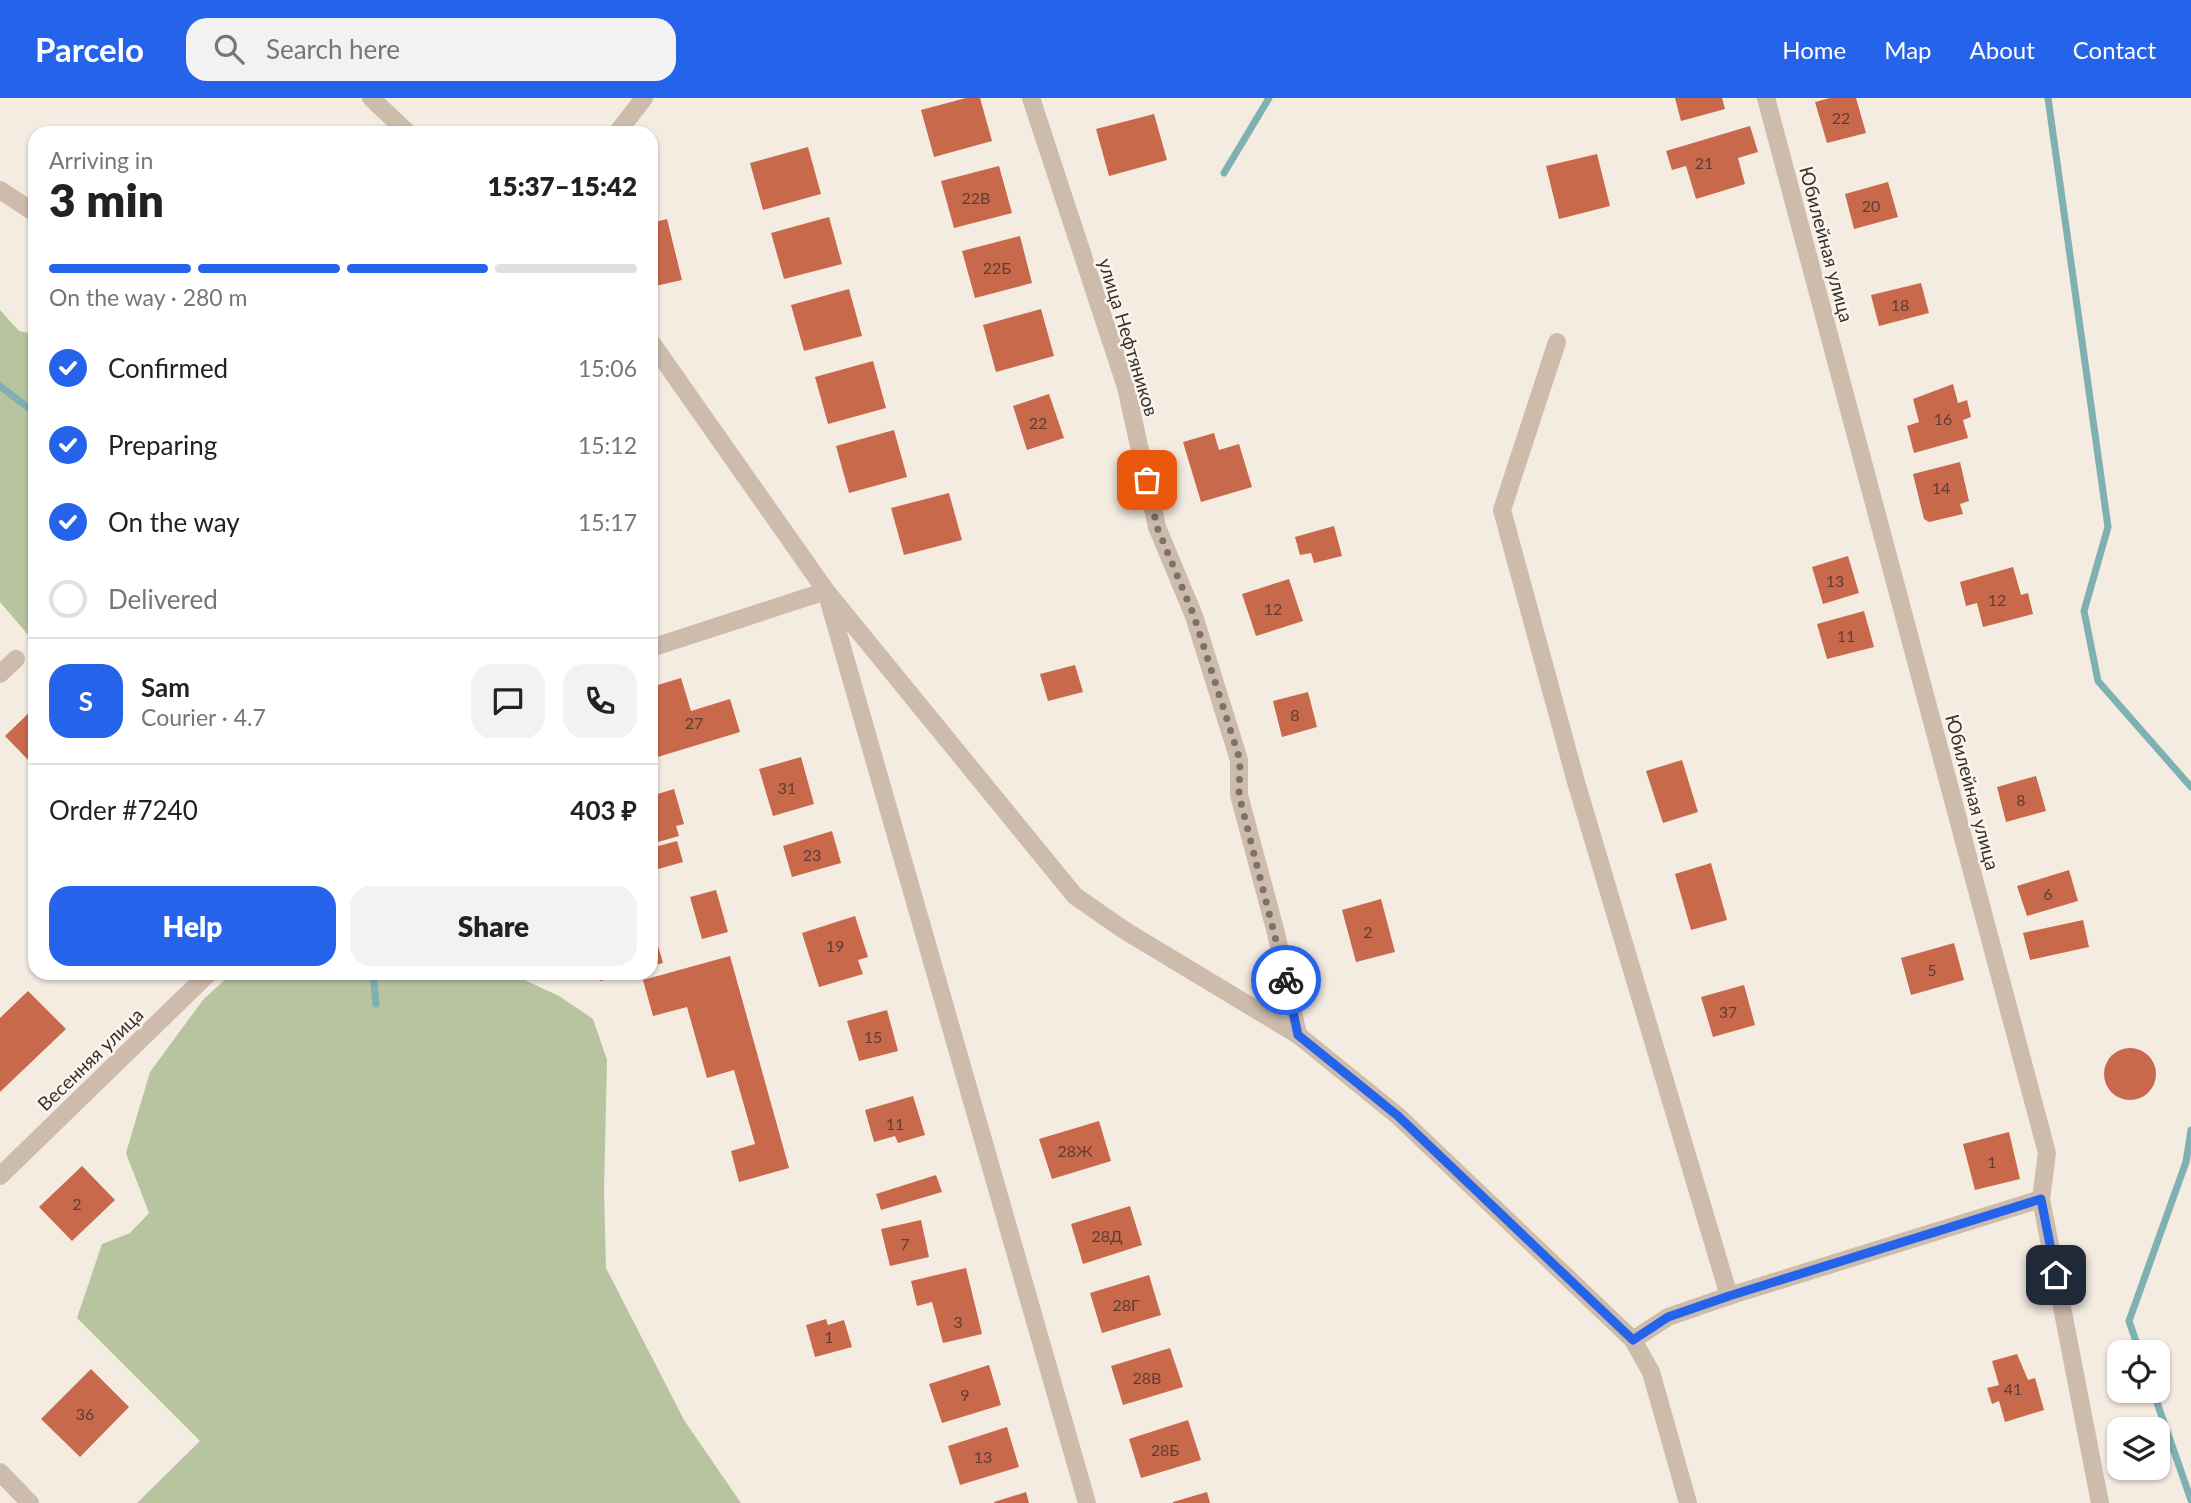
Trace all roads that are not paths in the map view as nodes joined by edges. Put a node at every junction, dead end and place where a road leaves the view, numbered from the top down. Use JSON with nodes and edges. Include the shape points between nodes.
{"nodes":[{"id":1,"x":371,"y":98,"type":"edge"},
{"id":2,"x":644,"y":98,"type":"edge"},
{"id":3,"x":1031,"y":98,"type":"edge"},
{"id":4,"x":1766,"y":98,"type":"edge"},
{"id":5,"x":401,"y":126,"type":"edge"},
{"id":6,"x":622,"y":126,"type":"edge"},
{"id":7,"x":0,"y":190,"type":"edge"},
{"id":8,"x":28,"y":208,"type":"edge"},
{"id":9,"x":1557,"y":342,"type":"dead end"},
{"id":10,"x":658,"y":352,"type":"edge"},
{"id":11,"x":827,"y":590,"type":"junction"},
{"id":12,"x":658,"y":646,"type":"edge"},
{"id":13,"x":16,"y":659,"type":"dead end"},
{"id":14,"x":0,"y":674,"type":"edge"},
{"id":15,"x":202,"y":980,"type":"edge"},
{"id":16,"x":1298,"y":1035,"type":"junction"},
{"id":17,"x":0,"y":1176,"type":"edge"},
{"id":18,"x":2041,"y":1199,"type":"junction"},
{"id":19,"x":1729,"y":1296,"type":"junction"},
{"id":20,"x":1633,"y":1340,"type":"junction"},
{"id":21,"x":0,"y":1472,"type":"edge"},
{"id":22,"x":30,"y":1503,"type":"edge"},
{"id":23,"x":1087,"y":1503,"type":"edge"},
{"id":24,"x":1688,"y":1503,"type":"edge"},
{"id":25,"x":2100,"y":1503,"type":"edge"}],
"edges":[{"from":1,"to":5,"type":"street"},
{"from":2,"to":6,"type":"street"},
{"from":3,"to":16,"type":"street","name":"улица Нефтяников","via":[[1126,387],[1157,527],[1194,616],[1240,760],[1239,795]]},
{"from":4,"to":18,"type":"street","name":"Юбилейная улица","via":[[2047,1153]]},
{"from":7,"to":8,"type":"street"},
{"from":9,"to":19,"type":"street","via":[[1502,510],[1576,782]]},
{"from":10,"to":11,"type":"street"},
{"from":11,"to":12,"type":"street"},
{"from":11,"to":16,"type":"street","via":[[1075,896]]},
{"from":11,"to":23,"type":"street"},
{"from":13,"to":14,"type":"street"},
{"from":15,"to":17,"type":"street","name":"Весенняя улица"},
{"from":16,"to":20,"type":"street","via":[[1398,1116]]},
{"from":18,"to":19,"type":"street"},
{"from":18,"to":25,"type":"street","name":"Юбилейная улица"},
{"from":19,"to":20,"type":"street","via":[[1668,1317]]},
{"from":20,"to":24,"type":"street","via":[[1651,1371]]},
{"from":21,"to":22,"type":"street"}]}
